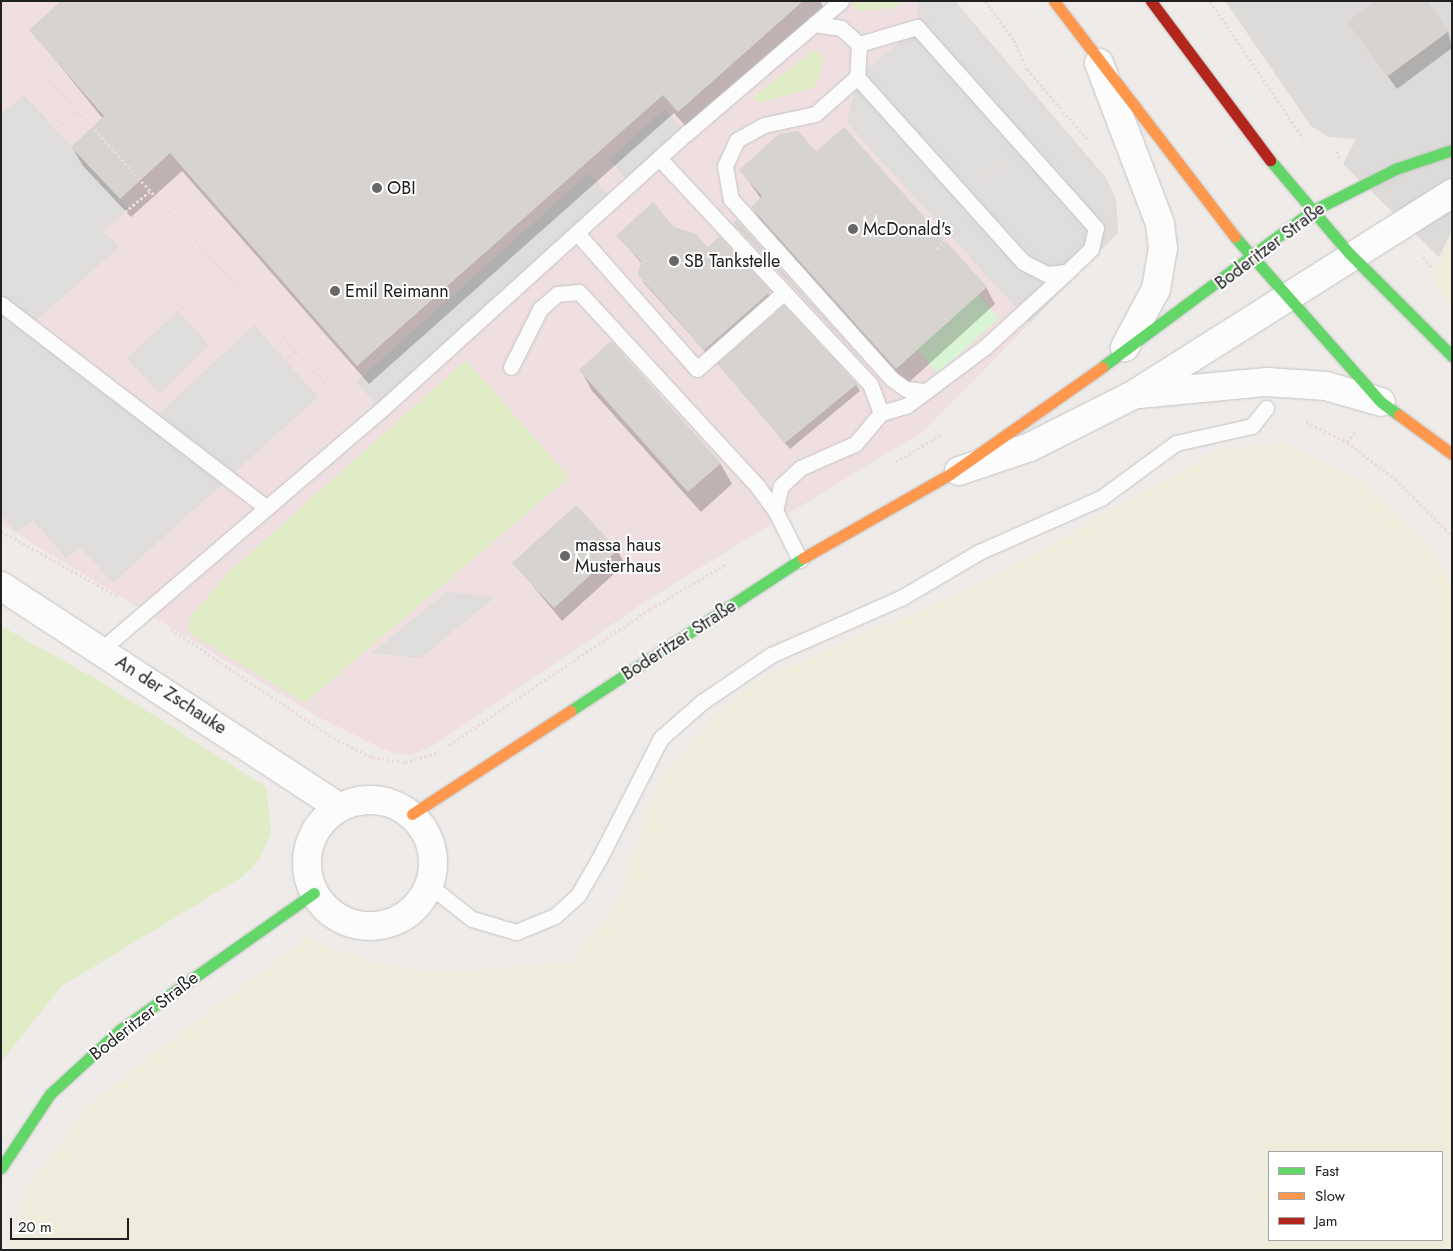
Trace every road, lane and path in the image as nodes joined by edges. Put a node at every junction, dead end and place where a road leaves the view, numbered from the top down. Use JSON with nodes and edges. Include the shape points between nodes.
{"nodes":[{"id":1,"x":842,"y":1,"type":"edge"},
{"id":2,"x":985,"y":1,"type":"edge"},
{"id":3,"x":1054,"y":1,"type":"edge"},
{"id":4,"x":1151,"y":1,"type":"edge"},
{"id":5,"x":1210,"y":1,"type":"edge"},
{"id":6,"x":814,"y":24,"type":"junction"},
{"id":7,"x":859,"y":44,"type":"junction"},
{"id":8,"x":1098,"y":62,"type":"junction"},
{"id":9,"x":44,"y":74,"type":"dead end"},
{"id":10,"x":858,"y":77,"type":"junction"},
{"id":11,"x":78,"y":112,"type":"junction"},
{"id":12,"x":54,"y":131,"type":"dead end"},
{"id":13,"x":1304,"y":138,"type":"dead end"},
{"id":14,"x":1095,"y":148,"type":"dead end"},
{"id":15,"x":1452,"y":150,"type":"edge"},
{"id":16,"x":659,"y":158,"type":"junction"},
{"id":17,"x":150,"y":191,"type":"junction"},
{"id":18,"x":1452,"y":192,"type":"edge"},
{"id":19,"x":1312,"y":211,"type":"junction"},
{"id":20,"x":102,"y":231,"type":"dead end"},
{"id":21,"x":577,"y":233,"type":"junction"},
{"id":22,"x":1349,"y":253,"type":"junction"},
{"id":23,"x":1255,"y":257,"type":"junction"},
{"id":24,"x":1423,"y":257,"type":"dead end"},
{"id":25,"x":1431,"y":267,"type":"dead end"},
{"id":26,"x":223,"y":271,"type":"junction"},
{"id":27,"x":1068,"y":272,"type":"junction"},
{"id":28,"x":782,"y":294,"type":"junction"},
{"id":29,"x":1291,"y":296,"type":"junction"},
{"id":30,"x":1,"y":304,"type":"edge"},
{"id":31,"x":167,"y":322,"type":"dead end"},
{"id":32,"x":1125,"y":347,"type":"junction"},
{"id":33,"x":296,"y":351,"type":"junction"},
{"id":34,"x":1452,"y":356,"type":"edge"},
{"id":35,"x":286,"y":360,"type":"dead end"},
{"id":36,"x":511,"y":367,"type":"dead end"},
{"id":37,"x":926,"y":391,"type":"junction"},
{"id":38,"x":1133,"y":395,"type":"junction"},
{"id":39,"x":1381,"y":402,"type":"junction"},
{"id":40,"x":1266,"y":408,"type":"joint"},
{"id":41,"x":881,"y":412,"type":"junction"},
{"id":42,"x":364,"y":425,"type":"junction"},
{"id":43,"x":945,"y":432,"type":"dead end"},
{"id":44,"x":1452,"y":454,"type":"edge"},
{"id":45,"x":894,"y":463,"type":"dead end"},
{"id":46,"x":950,"y":474,"type":"junction"},
{"id":47,"x":267,"y":508,"type":"junction"},
{"id":48,"x":775,"y":510,"type":"junction"},
{"id":49,"x":1,"y":531,"type":"edge"},
{"id":50,"x":1452,"y":536,"type":"edge"},
{"id":51,"x":733,"y":560,"type":"dead end"},
{"id":52,"x":800,"y":560,"type":"junction"},
{"id":53,"x":1,"y":586,"type":"edge"},
{"id":54,"x":146,"y":612,"type":"junction"},
{"id":55,"x":102,"y":649,"type":"junction"},
{"id":56,"x":339,"y":807,"type":"junction"},
{"id":57,"x":412,"y":814,"type":"junction"},
{"id":58,"x":430,"y":886,"type":"junction"},
{"id":59,"x":314,"y":893,"type":"junction"},
{"id":60,"x":1,"y":1168,"type":"edge"}],
"edges":[{"from":1,"to":6,"type":"lane"},
{"from":2,"to":14,"type":"path","via":[[1014,40],[1027,68]]},
{"from":3,"to":8,"type":"street"},
{"from":4,"to":19,"type":"street"},
{"from":5,"to":13,"type":"path"},
{"from":6,"to":7,"type":"lane","via":[[841,28]]},
{"from":6,"to":16,"type":"lane"},
{"from":7,"to":10,"type":"lane"},
{"from":7,"to":27,"type":"lane","via":[[917,27],[924,34],[1096,228],[1091,249]]},
{"from":8,"to":23,"type":"street","via":[[1217,216]]},
{"from":8,"to":32,"type":"street","name":"Boderitzer Straße","via":[[1160,224],[1163,248],[1156,289]]},
{"from":9,"to":11,"type":"path"},
{"from":10,"to":27,"type":"lane","via":[[1024,262],[1047,274]]},
{"from":10,"to":37,"type":"lane","via":[[815,114],[764,125],[737,140],[725,166],[730,199],[892,379],[906,388]]},
{"from":11,"to":12,"type":"path"},
{"from":11,"to":17,"type":"path"},
{"from":15,"to":19,"type":"street","name":"Boderitzer Straße","via":[[1396,169]]},
{"from":16,"to":21,"type":"lane"},
{"from":16,"to":28,"type":"lane"},
{"from":17,"to":20,"type":"path"},
{"from":17,"to":26,"type":"path"},
{"from":18,"to":22,"type":"street","name":"Boderitzer Straße"},
{"from":19,"to":22,"type":"street"},
{"from":19,"to":23,"type":"street","name":"Boderitzer Straße"},
{"from":21,"to":28,"type":"lane","via":[[697,369]]},
{"from":21,"to":42,"type":"lane"},
{"from":22,"to":29,"type":"street","name":"Boderitzer Straße"},
{"from":22,"to":34,"type":"street"},
{"from":23,"to":29,"type":"street"},
{"from":23,"to":32,"type":"street","name":"Boderitzer Straße"},
{"from":24,"to":25,"type":"path"},
{"from":26,"to":31,"type":"path"},
{"from":26,"to":33,"type":"path"},
{"from":27,"to":37,"type":"lane","via":[[985,348]]},
{"from":28,"to":41,"type":"lane","via":[[870,384]]},
{"from":29,"to":38,"type":"street","name":"Boderitzer Straße"},
{"from":29,"to":39,"type":"street"},
{"from":30,"to":47,"type":"lane"},
{"from":32,"to":46,"type":"street","name":"Boderitzer Straße"},
{"from":33,"to":35,"type":"path"},
{"from":33,"to":42,"type":"path"},
{"from":36,"to":48,"type":"lane","via":[[540,309],[557,294],[579,292]]},
{"from":37,"to":41,"type":"lane","via":[[906,406]]},
{"from":38,"to":39,"type":"street","name":"Boderitzer Straße","via":[[1267,382],[1326,386]]},
{"from":38,"to":46,"type":"street","name":"Boderitzer Straße","via":[[1030,447]]},
{"from":39,"to":44,"type":"street"},
{"from":40,"to":50,"type":"path","via":[[1346,442],[1395,479]]},
{"from":40,"to":58,"type":"lane","via":[[1252,426],[1176,444],[1101,498],[979,552],[901,598],[771,655],[702,702],[661,738],[599,859],[578,894],[555,916],[516,932],[472,919]]},
{"from":41,"to":48,"type":"lane","via":[[855,444],[800,468],[781,486]]},
{"from":42,"to":47,"type":"lane"},
{"from":43,"to":45,"type":"path"},
{"from":46,"to":52,"type":"street","name":"Boderitzer Straße"},
{"from":47,"to":54,"type":"lane"},
{"from":48,"to":52,"type":"lane"},
{"from":49,"to":54,"type":"path"},
{"from":51,"to":54,"type":"path","via":[[650,609],[435,754],[405,762],[372,757],[333,738]]},
{"from":52,"to":57,"type":"street","name":"Boderitzer Straße"},
{"from":53,"to":55,"type":"street","name":"An der Zschauke"},
{"from":54,"to":55,"type":"lane"},
{"from":55,"to":56,"type":"street","name":"An der Zschauke"},
{"from":56,"to":57,"type":"street","via":[[363,799],[389,802]]},
{"from":56,"to":59,"type":"street","via":[[319,824],[308,848],[307,871]]},
{"from":57,"to":58,"type":"street","via":[[428,835],[434,860]]},
{"from":58,"to":59,"type":"street","via":[[417,907],[397,921],[373,927],[348,924],[328,912]]},
{"from":59,"to":60,"type":"street","name":"Boderitzer Straße","via":[[121,1029],[50,1094]]}]}
